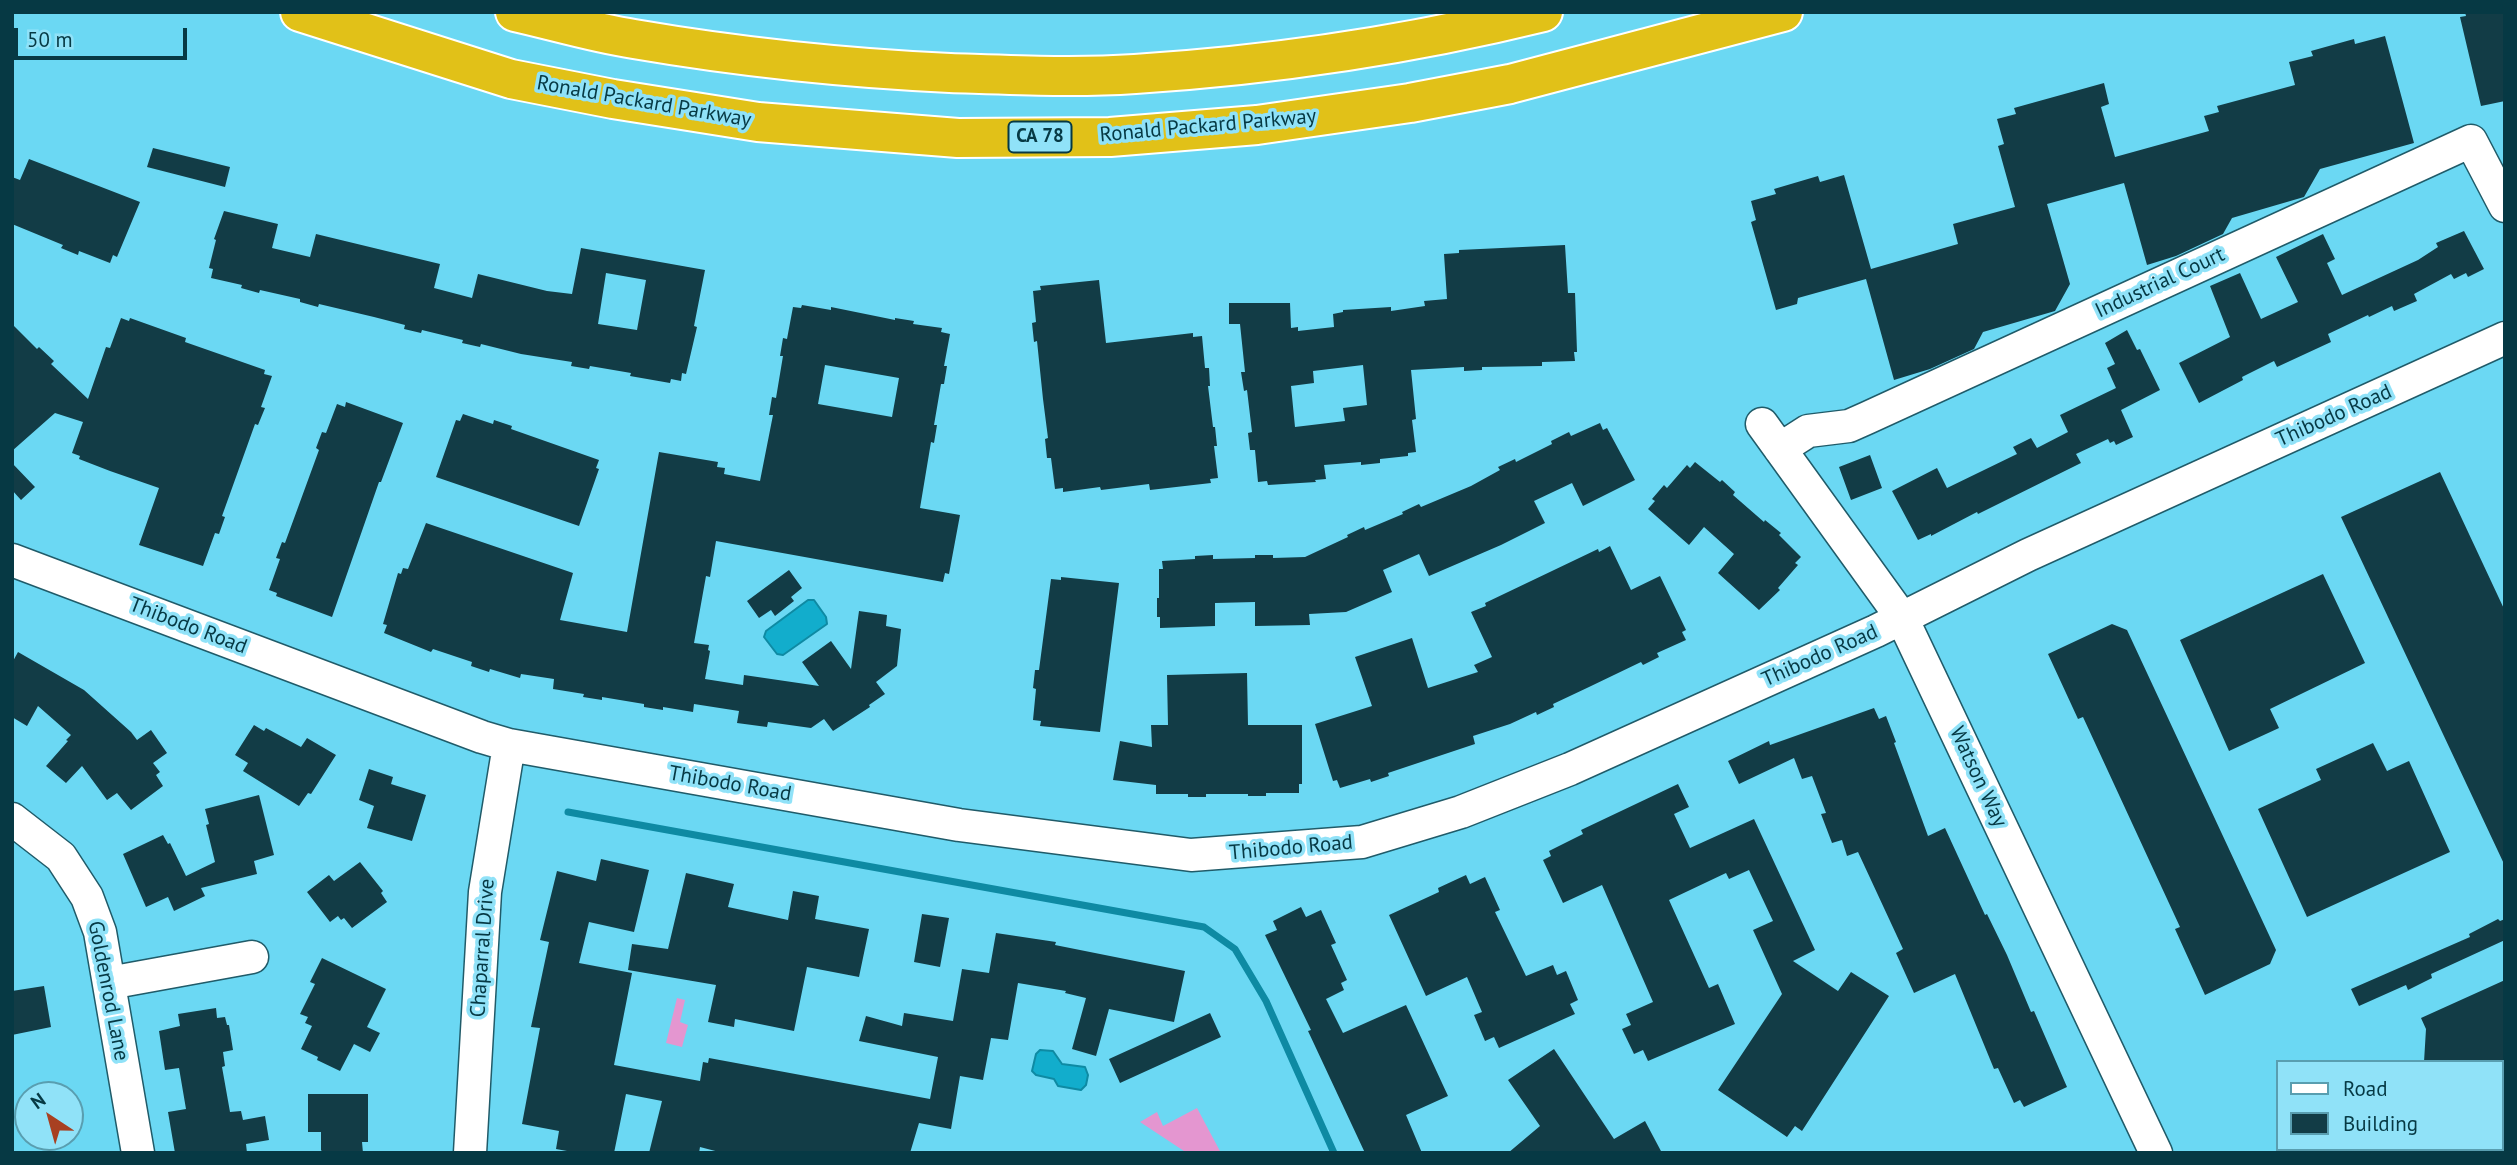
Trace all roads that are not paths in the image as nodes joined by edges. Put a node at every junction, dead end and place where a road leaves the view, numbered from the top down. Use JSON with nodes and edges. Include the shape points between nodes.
{"nodes":[{"id":1,"x":300,"y":12,"type":"edge"},
{"id":2,"x":515,"y":12,"type":"edge"},
{"id":3,"x":1543,"y":12,"type":"edge"},
{"id":4,"x":1783,"y":12,"type":"edge"},
{"id":5,"x":2505,"y":206,"type":"edge"},
{"id":6,"x":2505,"y":338,"type":"edge"},
{"id":7,"x":1771,"y":436,"type":"joint"},
{"id":8,"x":12,"y":560,"type":"edge"},
{"id":9,"x":1902,"y":618,"type":"junction"},
{"id":10,"x":509,"y":745,"type":"junction"},
{"id":11,"x":12,"y":819,"type":"edge"},
{"id":12,"x":252,"y":957,"type":"dead end"},
{"id":13,"x":109,"y":983,"type":"junction"},
{"id":14,"x":138,"y":1153,"type":"edge"},
{"id":15,"x":470,"y":1153,"type":"edge"},
{"id":16,"x":2156,"y":1153,"type":"edge"}],
"edges":[{"from":1,"to":4,"type":"highway","name":"Ronald Packard Parkway","number":"CA 78","via":[[510,79],[613,99],[758,122],[958,138],[1110,137],[1256,125],[1410,103],[1510,84]]},
{"from":2,"to":3,"type":"highway","via":[[632,39],[752,57],[1024,76],[1248,65],[1369,49]]},
{"from":5,"to":7,"type":"street","name":"Industrial Court","via":[[2471,141],[1849,426]]},
{"from":6,"to":9,"type":"street","name":"Thibodo Road","via":[[2028,555]]},
{"from":7,"to":9,"type":"street","name":"Watson Way"},
{"from":8,"to":10,"type":"street","name":"Thibodo Road"},
{"from":9,"to":10,"type":"street","name":"Thibodo Road","via":[[1570,769],[1461,812],[1362,842],[1191,855],[959,825]]},
{"from":9,"to":16,"type":"street","name":"Watson Way"},
{"from":10,"to":15,"type":"street","name":"Chaparral Drive","via":[[485,892]]},
{"from":11,"to":13,"type":"street","name":"Goldenrod Lane","via":[[61,857],[87,898],[100,932]]},
{"from":12,"to":13,"type":"street"},
{"from":13,"to":14,"type":"street","name":"Goldenrod Lane"}]}
